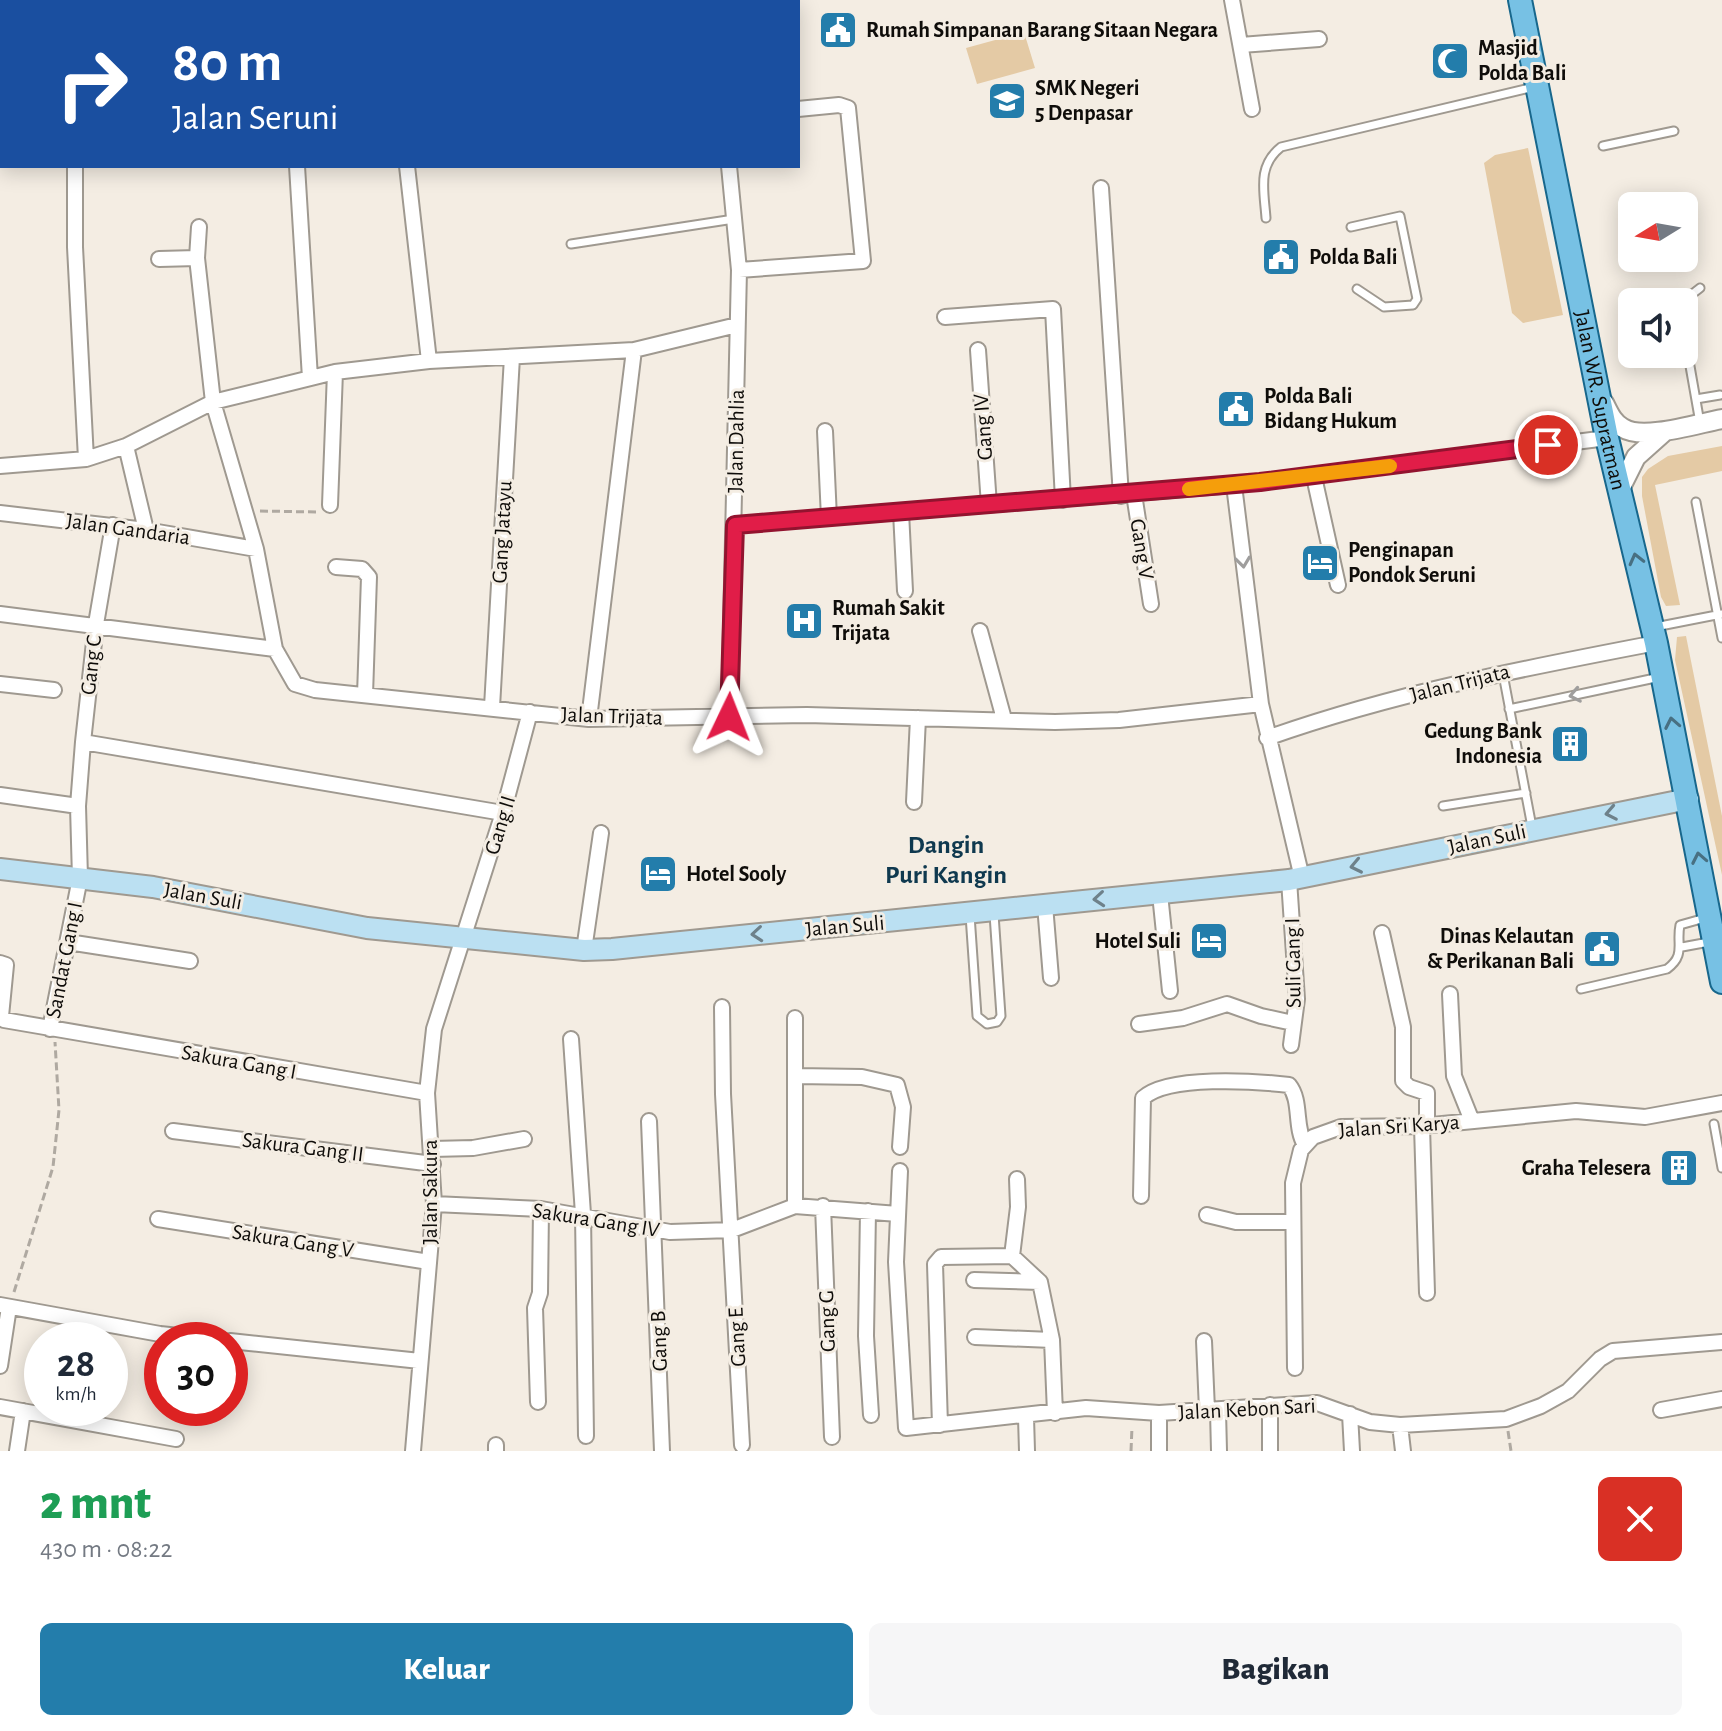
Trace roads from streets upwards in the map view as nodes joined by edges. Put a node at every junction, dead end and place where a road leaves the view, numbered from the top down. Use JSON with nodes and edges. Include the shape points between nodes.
{"nodes":[{"id":1,"x":1232,"y":0,"type":"edge"},
{"id":2,"x":1520,"y":0,"type":"edge"},
{"id":3,"x":1319,"y":39,"type":"dead end"},
{"id":4,"x":1241,"y":45,"type":"junction"},
{"id":5,"x":800,"y":109,"type":"edge"},
{"id":6,"x":1252,"y":109,"type":"dead end"},
{"id":7,"x":75,"y":168,"type":"edge"},
{"id":8,"x":297,"y":168,"type":"edge"},
{"id":9,"x":407,"y":168,"type":"edge"},
{"id":10,"x":729,"y":168,"type":"edge"},
{"id":11,"x":1101,"y":188,"type":"dead end"},
{"id":12,"x":199,"y":227,"type":"dead end"},
{"id":13,"x":197,"y":258,"type":"junction"},
{"id":14,"x":159,"y":259,"type":"dead end"},
{"id":15,"x":739,"y":270,"type":"junction"},
{"id":16,"x":945,"y":317,"type":"dead end"},
{"id":17,"x":737,"y":325,"type":"junction"},
{"id":18,"x":634,"y":350,"type":"junction"},
{"id":19,"x":978,"y":350,"type":"dead end"},
{"id":20,"x":512,"y":357,"type":"junction"},
{"id":21,"x":429,"y":361,"type":"junction"},
{"id":22,"x":335,"y":372,"type":"junction"},
{"id":23,"x":310,"y":378,"type":"junction"},
{"id":24,"x":1599,"y":394,"type":"junction"},
{"id":25,"x":213,"y":402,"type":"junction"},
{"id":26,"x":1722,"y":419,"type":"edge"},
{"id":27,"x":1666,"y":430,"type":"junction"},
{"id":28,"x":825,"y":431,"type":"dead end"},
{"id":29,"x":1607,"y":438,"type":"junction"},
{"id":30,"x":126,"y":446,"type":"junction"},
{"id":31,"x":86,"y":459,"type":"junction"},
{"id":32,"x":0,"y":466,"type":"edge"},
{"id":33,"x":1314,"y":477,"type":"junction"},
{"id":34,"x":1234,"y":485,"type":"junction"},
{"id":35,"x":1619,"y":491,"type":"junction"},
{"id":36,"x":1127,"y":495,"type":"junction"},
{"id":37,"x":1063,"y":500,"type":"junction"},
{"id":38,"x":330,"y":505,"type":"road end"},
{"id":39,"x":989,"y":505,"type":"junction"},
{"id":40,"x":901,"y":512,"type":"junction"},
{"id":41,"x":0,"y":513,"type":"edge"},
{"id":42,"x":829,"y":518,"type":"junction"},
{"id":43,"x":113,"y":525,"type":"junction"},
{"id":44,"x":735,"y":525,"type":"junction"},
{"id":45,"x":146,"y":530,"type":"junction"},
{"id":46,"x":256,"y":549,"type":"junction"},
{"id":47,"x":336,"y":567,"type":"dead end"},
{"id":48,"x":1338,"y":585,"type":"dead end"},
{"id":49,"x":905,"y":591,"type":"dead end"},
{"id":50,"x":1151,"y":604,"type":"dead end"},
{"id":51,"x":0,"y":614,"type":"edge"},
{"id":52,"x":96,"y":624,"type":"junction"},
{"id":53,"x":980,"y":631,"type":"dead end"},
{"id":54,"x":1655,"y":635,"type":"junction"},
{"id":55,"x":275,"y":649,"type":"junction"},
{"id":56,"x":0,"y":684,"type":"edge"},
{"id":57,"x":54,"y":690,"type":"dead end"},
{"id":58,"x":365,"y":695,"type":"junction"},
{"id":59,"x":1261,"y":704,"type":"junction"},
{"id":60,"x":492,"y":707,"type":"junction"},
{"id":61,"x":530,"y":712,"type":"junction"},
{"id":62,"x":729,"y":717,"type":"junction"},
{"id":63,"x":918,"y":718,"type":"junction"},
{"id":64,"x":589,"y":719,"type":"junction"},
{"id":65,"x":1004,"y":719,"type":"junction"},
{"id":66,"x":1267,"y":738,"type":"junction"},
{"id":67,"x":83,"y":742,"type":"junction"},
{"id":68,"x":0,"y":795,"type":"edge"},
{"id":69,"x":1688,"y":799,"type":"junction"},
{"id":70,"x":914,"y":802,"type":"dead end"},
{"id":71,"x":78,"y":806,"type":"junction"},
{"id":72,"x":503,"y":813,"type":"junction"},
{"id":73,"x":601,"y":833,"type":"dead end"},
{"id":74,"x":0,"y":869,"type":"edge"},
{"id":75,"x":80,"y":878,"type":"junction"},
{"id":76,"x":1296,"y":879,"type":"junction"},
{"id":77,"x":1160,"y":894,"type":"junction"},
{"id":78,"x":1045,"y":905,"type":"junction"},
{"id":79,"x":1716,"y":917,"type":"edge"},
{"id":80,"x":1382,"y":933,"type":"dead end"},
{"id":81,"x":466,"y":938,"type":"junction"},
{"id":82,"x":68,"y":942,"type":"junction"},
{"id":83,"x":1719,"y":942,"type":"edge"},
{"id":84,"x":584,"y":950,"type":"junction"},
{"id":85,"x":190,"y":961,"type":"dead end"},
{"id":86,"x":0,"y":963,"type":"edge"},
{"id":87,"x":1051,"y":978,"type":"dead end"},
{"id":88,"x":1722,"y":982,"type":"edge"},
{"id":89,"x":1170,"y":991,"type":"dead end"},
{"id":90,"x":1450,"y":994,"type":"dead end"},
{"id":91,"x":722,"y":1007,"type":"dead end"},
{"id":92,"x":795,"y":1018,"type":"dead end"},
{"id":93,"x":1293,"y":1023,"type":"junction"},
{"id":94,"x":1139,"y":1024,"type":"dead end"},
{"id":95,"x":53,"y":1030,"type":"junction"},
{"id":96,"x":571,"y":1039,"type":"dead end"},
{"id":97,"x":1291,"y":1045,"type":"dead end"},
{"id":98,"x":796,"y":1076,"type":"junction"},
{"id":99,"x":427,"y":1093,"type":"junction"},
{"id":100,"x":1722,"y":1103,"type":"edge"},
{"id":101,"x":649,"y":1121,"type":"dead end"},
{"id":102,"x":1472,"y":1121,"type":"junction"},
{"id":103,"x":1425,"y":1126,"type":"junction"},
{"id":104,"x":173,"y":1131,"type":"dead end"},
{"id":105,"x":524,"y":1139,"type":"dead end"},
{"id":106,"x":1305,"y":1145,"type":"junction"},
{"id":107,"x":900,"y":1147,"type":"dead end"},
{"id":108,"x":432,"y":1156,"type":"junction"},
{"id":109,"x":900,"y":1171,"type":"dead end"},
{"id":110,"x":1017,"y":1179,"type":"dead end"},
{"id":111,"x":1141,"y":1196,"type":"dead end"},
{"id":112,"x":434,"y":1204,"type":"junction"},
{"id":113,"x":795,"y":1206,"type":"junction"},
{"id":114,"x":823,"y":1206,"type":"junction"},
{"id":115,"x":541,"y":1209,"type":"junction"},
{"id":116,"x":868,"y":1211,"type":"junction"},
{"id":117,"x":583,"y":1214,"type":"junction"},
{"id":118,"x":898,"y":1214,"type":"junction"},
{"id":119,"x":1207,"y":1215,"type":"dead end"},
{"id":120,"x":158,"y":1219,"type":"dead end"},
{"id":121,"x":1291,"y":1222,"type":"junction"},
{"id":122,"x":732,"y":1230,"type":"junction"},
{"id":123,"x":656,"y":1231,"type":"junction"},
{"id":124,"x":1012,"y":1256,"type":"junction"},
{"id":125,"x":429,"y":1262,"type":"junction"},
{"id":126,"x":974,"y":1280,"type":"dead end"},
{"id":127,"x":1040,"y":1282,"type":"junction"},
{"id":128,"x":1427,"y":1293,"type":"dead end"},
{"id":129,"x":4,"y":1306,"type":"edge"},
{"id":130,"x":144,"y":1331,"type":"edge"},
{"id":131,"x":975,"y":1337,"type":"dead end"},
{"id":132,"x":1052,"y":1340,"type":"junction"},
{"id":133,"x":1204,"y":1341,"type":"dead end"},
{"id":134,"x":1722,"y":1342,"type":"edge"},
{"id":135,"x":248,"y":1343,"type":"edge"},
{"id":136,"x":420,"y":1361,"type":"junction"},
{"id":137,"x":0,"y":1366,"type":"edge"},
{"id":138,"x":1295,"y":1368,"type":"dead end"},
{"id":139,"x":1722,"y":1399,"type":"edge"},
{"id":140,"x":538,"y":1402,"type":"dead end"},
{"id":141,"x":1270,"y":1405,"type":"junction"},
{"id":142,"x":0,"y":1407,"type":"edge"},
{"id":143,"x":1212,"y":1410,"type":"junction"},
{"id":144,"x":1661,"y":1410,"type":"dead end"},
{"id":145,"x":23,"y":1411,"type":"junction"},
{"id":146,"x":1055,"y":1413,"type":"junction"},
{"id":147,"x":1159,"y":1413,"type":"junction"},
{"id":148,"x":1350,"y":1414,"type":"junction"},
{"id":149,"x":871,"y":1415,"type":"dead end"},
{"id":150,"x":1026,"y":1417,"type":"junction"},
{"id":151,"x":940,"y":1425,"type":"junction"},
{"id":152,"x":1400,"y":1425,"type":"junction"},
{"id":153,"x":586,"y":1436,"type":"dead end"},
{"id":154,"x":832,"y":1437,"type":"dead end"},
{"id":155,"x":176,"y":1439,"type":"dead end"},
{"id":156,"x":742,"y":1445,"type":"dead end"},
{"id":157,"x":17,"y":1451,"type":"edge"},
{"id":158,"x":413,"y":1451,"type":"edge"},
{"id":159,"x":662,"y":1451,"type":"edge"},
{"id":160,"x":1027,"y":1451,"type":"edge"},
{"id":161,"x":1159,"y":1451,"type":"edge"},
{"id":162,"x":1219,"y":1451,"type":"edge"},
{"id":163,"x":1270,"y":1451,"type":"edge"},
{"id":164,"x":1352,"y":1451,"type":"edge"},
{"id":165,"x":1403,"y":1451,"type":"edge"}],
"edges":[{"from":1,"to":4,"type":"street"},
{"from":2,"to":24,"type":"main road","name":"Jalan WR. Supratman"},
{"from":3,"to":4,"type":"street"},
{"from":4,"to":6,"type":"street"},
{"from":5,"to":15,"type":"street","via":[[848,108],[863,261]]},
{"from":7,"to":31,"type":"street"},
{"from":8,"to":23,"type":"street"},
{"from":9,"to":21,"type":"street"},
{"from":10,"to":15,"type":"street","name":"Jalan Dahlia"},
{"from":11,"to":36,"type":"street","name":"Gang V"},
{"from":12,"to":13,"type":"street"},
{"from":13,"to":14,"type":"street"},
{"from":13,"to":25,"type":"street"},
{"from":15,"to":17,"type":"street","name":"Jalan Dahlia"},
{"from":16,"to":37,"type":"street","via":[[1053,309]]},
{"from":17,"to":18,"type":"street"},
{"from":17,"to":44,"type":"street","name":"Jalan Dahlia"},
{"from":18,"to":20,"type":"street"},
{"from":18,"to":64,"type":"street"},
{"from":19,"to":39,"type":"street","name":"Gang IV"},
{"from":20,"to":21,"type":"street"},
{"from":20,"to":60,"type":"street","name":"Gang Jatayu"},
{"from":21,"to":22,"type":"street"},
{"from":22,"to":23,"type":"street"},
{"from":22,"to":38,"type":"street"},
{"from":23,"to":25,"type":"street"},
{"from":24,"to":27,"type":"street","via":[[1627,431]]},
{"from":24,"to":29,"type":"main road","name":"Jalan WR. Supratman"},
{"from":25,"to":30,"type":"street"},
{"from":25,"to":46,"type":"street"},
{"from":26,"to":27,"type":"street"},
{"from":27,"to":35,"type":"street","via":[[1636,457]]},
{"from":28,"to":42,"type":"street"},
{"from":29,"to":33,"type":"street"},
{"from":29,"to":35,"type":"main road","name":"Jalan WR. Supratman"},
{"from":30,"to":31,"type":"street"},
{"from":30,"to":45,"type":"street"},
{"from":31,"to":32,"type":"street"},
{"from":33,"to":34,"type":"street"},
{"from":33,"to":48,"type":"street"},
{"from":34,"to":36,"type":"street"},
{"from":34,"to":59,"type":"street","one_way":true},
{"from":54,"to":35,"type":"main road","name":"Jalan WR. Supratman","one_way":true},
{"from":36,"to":37,"type":"street"},
{"from":36,"to":50,"type":"street","name":"Gang V"},
{"from":37,"to":39,"type":"street"},
{"from":39,"to":40,"type":"street"},
{"from":40,"to":42,"type":"street"},
{"from":40,"to":49,"type":"street"},
{"from":41,"to":43,"type":"street","name":"Jalan Gandaria"},
{"from":42,"to":44,"type":"street"},
{"from":43,"to":45,"type":"street","name":"Jalan Gandaria"},
{"from":43,"to":52,"type":"street","name":"Gang C"},
{"from":44,"to":62,"type":"street","name":"Jalan Dahlia"},
{"from":45,"to":46,"type":"street","name":"Jalan Gandaria"},
{"from":46,"to":55,"type":"street"},
{"from":47,"to":58,"type":"street","via":[[362,569],[369,577]]},
{"from":51,"to":52,"type":"street"},
{"from":52,"to":55,"type":"street"},
{"from":52,"to":67,"type":"street","name":"Gang C"},
{"from":53,"to":65,"type":"street"},
{"from":54,"to":66,"type":"street","name":"Jalan Trijata","via":[[1357,709]]},
{"from":69,"to":54,"type":"main road","name":"Jalan WR. Supratman","one_way":true},
{"from":55,"to":58,"type":"street","name":"Jalan Trijata","via":[[295,684]]},
{"from":56,"to":57,"type":"street"},
{"from":58,"to":60,"type":"street","name":"Jalan Trijata"},
{"from":59,"to":65,"type":"street","name":"Jalan Trijata","via":[[1119,720]]},
{"from":59,"to":66,"type":"street"},
{"from":60,"to":61,"type":"street","name":"Jalan Trijata"},
{"from":61,"to":64,"type":"street","name":"Jalan Trijata"},
{"from":61,"to":72,"type":"street","name":"Gang II"},
{"from":62,"to":63,"type":"street","name":"Jalan Trijata"},
{"from":62,"to":64,"type":"street","name":"Jalan Trijata"},
{"from":63,"to":65,"type":"street","name":"Jalan Trijata"},
{"from":63,"to":70,"type":"street"},
{"from":66,"to":76,"type":"street"},
{"from":67,"to":71,"type":"street","name":"Gang C"},
{"from":67,"to":72,"type":"street"},
{"from":68,"to":71,"type":"street"},
{"from":69,"to":76,"type":"main road","name":"Jalan Suli","one_way":true},
{"from":79,"to":69,"type":"main road","name":"Jalan WR. Supratman","one_way":true},
{"from":71,"to":75,"type":"street","name":"Sandat Gang I"},
{"from":72,"to":81,"type":"street","name":"Gang II"},
{"from":73,"to":84,"type":"street"},
{"from":74,"to":75,"type":"main road","name":"Jalan Suli"},
{"from":75,"to":81,"type":"main road","name":"Jalan Suli","via":[[367,928]]},
{"from":75,"to":82,"type":"street","name":"Sandat Gang I"},
{"from":76,"to":77,"type":"main road","name":"Jalan Suli"},
{"from":76,"to":93,"type":"street","name":"Suli Gang I"},
{"from":77,"to":78,"type":"main road","name":"Jalan Suli","one_way":true},
{"from":77,"to":89,"type":"street"},
{"from":78,"to":84,"type":"main road","name":"Jalan Suli","one_way":true},
{"from":78,"to":87,"type":"street"},
{"from":79,"to":83,"type":"main road","name":"Jalan WR. Supratman"},
{"from":80,"to":103,"type":"street","via":[[1403,1027],[1403,1081],[1427,1093]]},
{"from":81,"to":84,"type":"main road","name":"Jalan Suli"},
{"from":81,"to":99,"type":"street","name":"Jalan Sakura","via":[[434,1029]]},
{"from":82,"to":85,"type":"street"},
{"from":82,"to":95,"type":"street","name":"Sandat Gang I"},
{"from":83,"to":88,"type":"main road","name":"Jalan WR. Supratman"},
{"from":86,"to":95,"type":"street","name":"Sandat Gang I","via":[[6,969],[2,1019]]},
{"from":90,"to":102,"type":"street","via":[[1454,1076]]},
{"from":91,"to":122,"type":"street","name":"Gang E"},
{"from":92,"to":98,"type":"street"},
{"from":93,"to":94,"type":"street","via":[[1227,1004]]},
{"from":93,"to":97,"type":"street","name":"Suli Gang I"},
{"from":95,"to":99,"type":"street","name":"Sakura Gang I"},
{"from":96,"to":117,"type":"street"},
{"from":98,"to":107,"type":"street","via":[[862,1077],[897,1085],[903,1107]]},
{"from":98,"to":113,"type":"street"},
{"from":99,"to":108,"type":"street","name":"Jalan Sakura"},
{"from":100,"to":102,"type":"street","name":"Jalan Sri Karya","via":[[1645,1117],[1576,1111]]},
{"from":101,"to":123,"type":"street","name":"Gang B"},
{"from":102,"to":103,"type":"street","name":"Jalan Sri Karya"},
{"from":103,"to":106,"type":"street","name":"Jalan Sri Karya","via":[[1341,1127]]},
{"from":103,"to":128,"type":"street"},
{"from":104,"to":108,"type":"street","name":"Sakura Gang II"},
{"from":105,"to":108,"type":"street","name":"Sakura Gang II"},
{"from":106,"to":111,"type":"street","via":[[1289,1085],[1176,1083],[1152,1090],[1143,1098],[1141,1115]]},
{"from":106,"to":121,"type":"street","via":[[1295,1164]]},
{"from":108,"to":112,"type":"street","name":"Jalan Sakura"},
{"from":109,"to":118,"type":"street"},
{"from":110,"to":124,"type":"street"},
{"from":112,"to":115,"type":"street","name":"Sakura Gang IV"},
{"from":112,"to":125,"type":"street","name":"Jalan Sakura"},
{"from":113,"to":114,"type":"street","name":"Sakura Gang IV"},
{"from":113,"to":122,"type":"street","name":"Sakura Gang IV"},
{"from":114,"to":116,"type":"street","name":"Sakura Gang IV"},
{"from":114,"to":154,"type":"street","name":"Gang G"},
{"from":115,"to":117,"type":"street","name":"Sakura Gang IV"},
{"from":115,"to":140,"type":"street","via":[[540,1293],[535,1308]]},
{"from":116,"to":118,"type":"street","name":"Sakura Gang IV"},
{"from":116,"to":149,"type":"street"},
{"from":117,"to":123,"type":"street","name":"Sakura Gang IV"},
{"from":117,"to":153,"type":"street"},
{"from":118,"to":151,"type":"street","name":"Jalan Kebon Sari","via":[[904,1427]]},
{"from":119,"to":121,"type":"street","via":[[1236,1222]]},
{"from":120,"to":125,"type":"street","name":"Sakura Gang V"},
{"from":121,"to":138,"type":"street"},
{"from":122,"to":123,"type":"street","name":"Sakura Gang IV"},
{"from":122,"to":156,"type":"street","name":"Gang E"},
{"from":123,"to":159,"type":"street","name":"Gang B"},
{"from":124,"to":127,"type":"street"},
{"from":124,"to":151,"type":"street","via":[[936,1261]]},
{"from":125,"to":136,"type":"street","name":"Jalan Sakura"},
{"from":126,"to":127,"type":"street"},
{"from":127,"to":132,"type":"street"},
{"from":129,"to":130,"type":"street"},
{"from":129,"to":137,"type":"street"},
{"from":131,"to":132,"type":"street"},
{"from":132,"to":146,"type":"street"},
{"from":133,"to":143,"type":"street"},
{"from":134,"to":152,"type":"street","name":"Jalan Kebon Sari","via":[[1613,1351],[1568,1391],[1506,1419]]},
{"from":135,"to":136,"type":"street"},
{"from":136,"to":158,"type":"street","name":"Jalan Sakura"},
{"from":139,"to":144,"type":"street"},
{"from":141,"to":143,"type":"street","name":"Jalan Kebon Sari"},
{"from":141,"to":148,"type":"street","name":"Jalan Kebon Sari","via":[[1317,1403]]},
{"from":141,"to":163,"type":"street"},
{"from":142,"to":145,"type":"street"},
{"from":143,"to":147,"type":"street","name":"Jalan Kebon Sari"},
{"from":143,"to":162,"type":"street"},
{"from":145,"to":155,"type":"street"},
{"from":145,"to":157,"type":"street"},
{"from":146,"to":147,"type":"street","name":"Jalan Kebon Sari","via":[[1086,1408]]},
{"from":146,"to":150,"type":"street","name":"Jalan Kebon Sari"},
{"from":147,"to":161,"type":"street"},
{"from":148,"to":152,"type":"street","name":"Jalan Kebon Sari"},
{"from":148,"to":164,"type":"street"},
{"from":150,"to":151,"type":"street","name":"Jalan Kebon Sari"},
{"from":150,"to":160,"type":"street"},
{"from":152,"to":165,"type":"street"}]}
